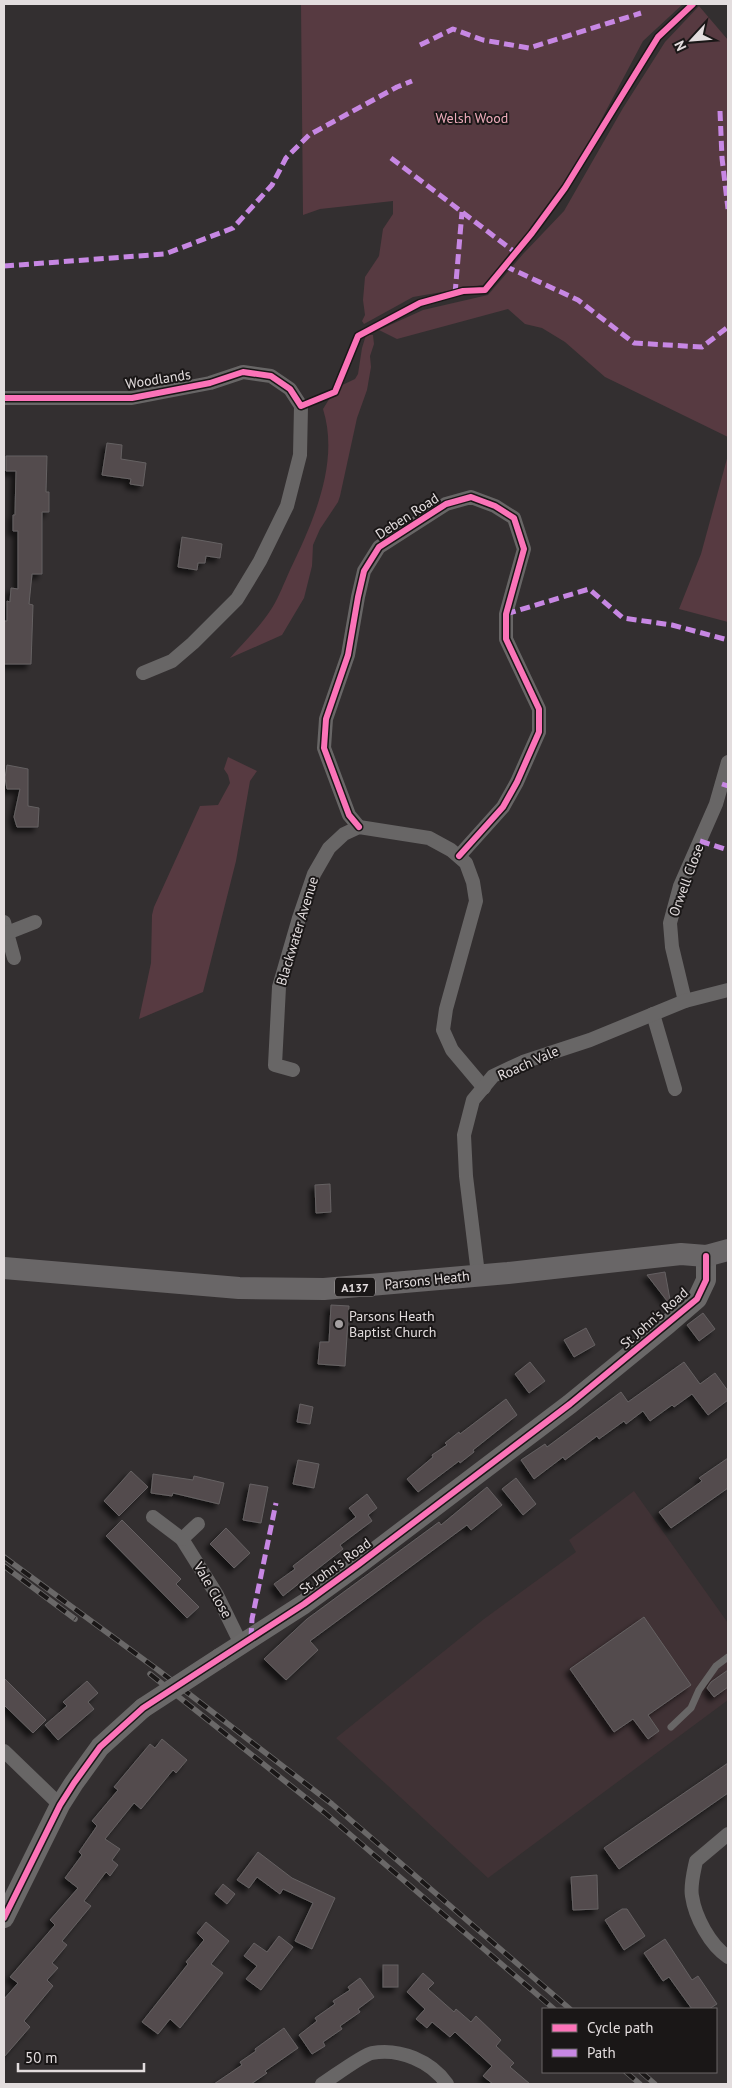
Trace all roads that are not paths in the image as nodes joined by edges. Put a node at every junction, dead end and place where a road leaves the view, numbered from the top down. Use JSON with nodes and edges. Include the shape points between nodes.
{"nodes":[{"id":1,"x":4,"y":398,"type":"edge"},
{"id":2,"x":143,"y":673,"type":"dead end"},
{"id":3,"x":728,"y":762,"type":"edge"},
{"id":4,"x":359,"y":827,"type":"junction"},
{"id":5,"x":459,"y":856,"type":"junction"},
{"id":6,"x":34,"y":922,"type":"dead end"},
{"id":7,"x":5,"y":927,"type":"edge"},
{"id":8,"x":14,"y":958,"type":"dead end"},
{"id":9,"x":728,"y":990,"type":"edge"},
{"id":10,"x":685,"y":1001,"type":"junction"},
{"id":11,"x":653,"y":1014,"type":"junction"},
{"id":12,"x":293,"y":1070,"type":"dead end"},
{"id":13,"x":484,"y":1088,"type":"junction"},
{"id":14,"x":675,"y":1089,"type":"dead end"},
{"id":15,"x":728,"y":1250,"type":"edge"},
{"id":16,"x":706,"y":1256,"type":"junction"},
{"id":17,"x":4,"y":1268,"type":"edge"},
{"id":18,"x":478,"y":1274,"type":"junction"},
{"id":19,"x":153,"y":1516,"type":"dead end"},
{"id":20,"x":198,"y":1524,"type":"dead end"},
{"id":21,"x":182,"y":1539,"type":"junction"},
{"id":22,"x":241,"y":1644,"type":"junction"},
{"id":23,"x":728,"y":1657,"type":"edge"},
{"id":24,"x":671,"y":1727,"type":"dead end"},
{"id":25,"x":4,"y":1751,"type":"edge"},
{"id":26,"x":60,"y":1805,"type":"junction"},
{"id":27,"x":728,"y":1834,"type":"edge"},
{"id":28,"x":4,"y":1918,"type":"edge"},
{"id":29,"x":728,"y":1956,"type":"edge"},
{"id":30,"x":322,"y":2084,"type":"edge"},
{"id":31,"x":447,"y":2084,"type":"edge"}],
"edges":[{"from":1,"to":2,"type":"street","name":"Woodlands","via":[[132,398],[210,383],[243,372],[271,376],[290,390],[301,406],[300,454],[287,506],[260,561],[237,599],[193,643],[172,661]]},
{"from":3,"to":10,"type":"street","name":"Orwell Close","via":[[716,804],[680,886],[670,923]]},
{"from":4,"to":5,"type":"street","via":[[429,838]]},
{"from":4,"to":5,"type":"street","name":"Deben Road","via":[[349,815],[324,748],[326,719],[348,655],[364,571],[379,547],[446,504],[471,497],[514,518],[524,549],[506,614],[506,640],[540,709],[539,732],[517,782],[503,807]]},
{"from":4,"to":12,"type":"street","name":"Blackwater Avenue","via":[[344,834],[329,848],[314,874],[280,987],[275,1066]]},
{"from":5,"to":13,"type":"street","via":[[466,863],[474,882],[476,901],[443,1030],[452,1050]]},
{"from":6,"to":7,"type":"street"},
{"from":7,"to":8,"type":"street"},
{"from":9,"to":10,"type":"street","name":"Roach Vale"},
{"from":10,"to":11,"type":"street","name":"Roach Vale"},
{"from":11,"to":13,"type":"street","name":"Roach Vale","via":[[590,1040],[523,1062],[494,1076]]},
{"from":11,"to":14,"type":"street"},
{"from":13,"to":18,"type":"street","name":"Roach Vale","via":[[474,1100],[464,1136]]},
{"from":15,"to":16,"type":"main road","name":"Parsons Heath","number":"A137"},
{"from":16,"to":18,"type":"main road","name":"Parsons Heath","number":"A137","via":[[681,1254]]},
{"from":16,"to":22,"type":"street","name":"St John's Road","via":[[706,1280],[697,1299],[668,1324],[570,1404],[359,1564]]},
{"from":17,"to":18,"type":"main road","name":"Parsons Heath","number":"A137","via":[[239,1288],[324,1289]]},
{"from":19,"to":21,"type":"street","name":"Vale Close"},
{"from":20,"to":21,"type":"street"},
{"from":21,"to":22,"type":"street","name":"Vale Close","via":[[217,1594]]},
{"from":22,"to":26,"type":"street","name":"St John's Road","bridge":true,"via":[[143,1708],[100,1747]]},
{"from":23,"to":24,"type":"lane","via":[[716,1666],[691,1708]]},
{"from":25,"to":26,"type":"street"},
{"from":26,"to":28,"type":"street","name":"St John's Road"},
{"from":27,"to":29,"type":"street","via":[[696,1860],[691,1895],[702,1926]]},
{"from":30,"to":31,"type":"street","via":[[370,2053],[403,2054],[423,2062],[441,2075]]}]}
